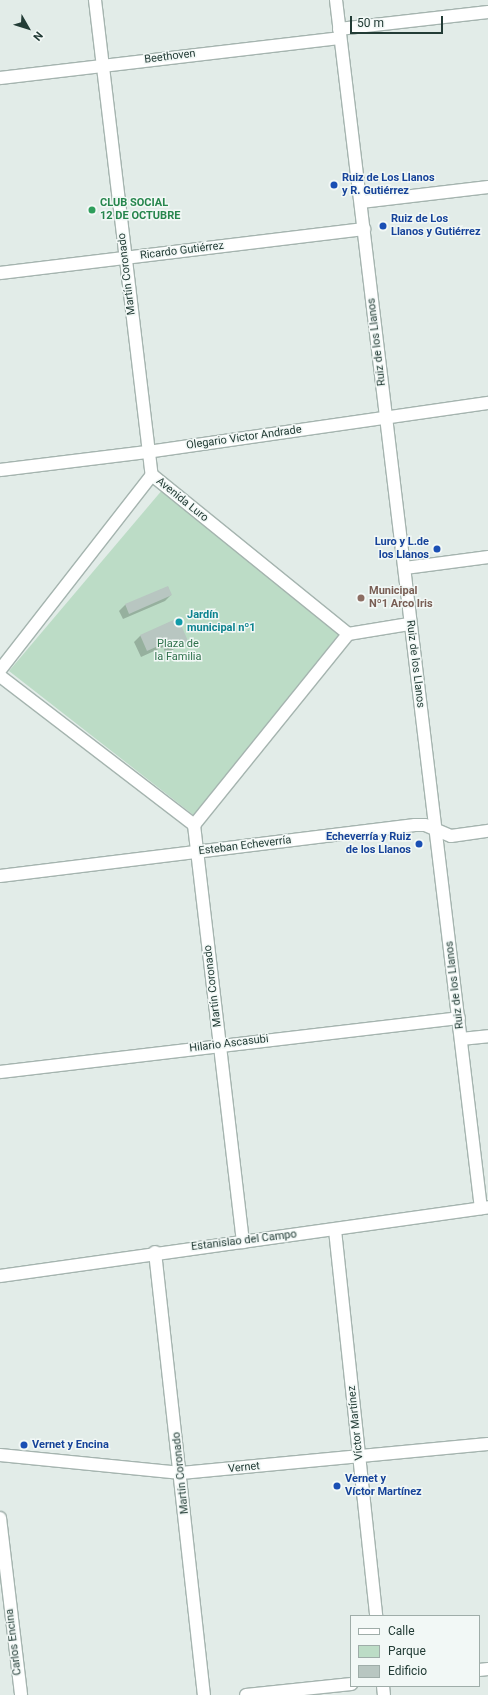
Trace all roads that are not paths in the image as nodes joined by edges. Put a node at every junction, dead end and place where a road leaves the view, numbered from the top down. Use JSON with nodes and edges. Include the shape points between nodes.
{"nodes":[{"id":1,"x":94,"y":0,"type":"edge"},
{"id":2,"x":336,"y":0,"type":"edge"},
{"id":3,"x":488,"y":12,"type":"edge"},
{"id":4,"x":340,"y":33,"type":"junction"},
{"id":5,"x":103,"y":65,"type":"junction"},
{"id":6,"x":0,"y":78,"type":"edge"},
{"id":7,"x":488,"y":187,"type":"edge"},
{"id":8,"x":361,"y":202,"type":"junction"},
{"id":9,"x":364,"y":229,"type":"junction"},
{"id":10,"x":125,"y":258,"type":"junction"},
{"id":11,"x":0,"y":273,"type":"edge"},
{"id":12,"x":488,"y":403,"type":"edge"},
{"id":13,"x":386,"y":418,"type":"junction"},
{"id":14,"x":147,"y":452,"type":"junction"},
{"id":15,"x":0,"y":470,"type":"edge"},
{"id":16,"x":152,"y":475,"type":"junction"},
{"id":17,"x":488,"y":557,"type":"edge"},
{"id":18,"x":405,"y":568,"type":"junction"},
{"id":19,"x":409,"y":624,"type":"junction"},
{"id":20,"x":348,"y":634,"type":"junction"},
{"id":21,"x":0,"y":670,"type":"edge"},
{"id":22,"x":0,"y":676,"type":"edge"},
{"id":23,"x":194,"y":825,"type":"junction"},
{"id":24,"x":436,"y":830,"type":"junction"},
{"id":25,"x":488,"y":831,"type":"edge"},
{"id":26,"x":197,"y":852,"type":"junction"},
{"id":27,"x":0,"y":876,"type":"edge"},
{"id":28,"x":458,"y":1018,"type":"junction"},
{"id":29,"x":488,"y":1036,"type":"edge"},
{"id":30,"x":461,"y":1040,"type":"junction"},
{"id":31,"x":220,"y":1045,"type":"junction"},
{"id":32,"x":0,"y":1072,"type":"edge"},
{"id":33,"x":484,"y":1208,"type":"edge"},
{"id":34,"x":335,"y":1230,"type":"junction"},
{"id":35,"x":243,"y":1242,"type":"junction"},
{"id":36,"x":155,"y":1252,"type":"junction"},
{"id":37,"x":0,"y":1276,"type":"edge"},
{"id":38,"x":488,"y":1444,"type":"edge"},
{"id":39,"x":0,"y":1455,"type":"edge"},
{"id":40,"x":359,"y":1457,"type":"junction"},
{"id":41,"x":181,"y":1473,"type":"junction"},
{"id":42,"x":0,"y":1518,"type":"edge"},
{"id":43,"x":376,"y":1615,"type":"edge"},
{"id":44,"x":350,"y":1684,"type":"edge"},
{"id":45,"x":21,"y":1695,"type":"edge"},
{"id":46,"x":204,"y":1695,"type":"edge"},
{"id":47,"x":246,"y":1695,"type":"edge"}],
"edges":[{"from":1,"to":5,"type":"street","name":"Martín Coronado"},
{"from":2,"to":4,"type":"street","name":"Ruiz de los Llanos"},
{"from":3,"to":4,"type":"street","name":"Beethoven"},
{"from":4,"to":5,"type":"street","name":"Beethoven"},
{"from":4,"to":8,"type":"street","name":"Ruiz de los Llanos"},
{"from":5,"to":6,"type":"street","name":"Beethoven"},
{"from":5,"to":10,"type":"street","name":"Martín Coronado"},
{"from":7,"to":8,"type":"street"},
{"from":8,"to":9,"type":"street","name":"Ruiz de los Llanos"},
{"from":9,"to":10,"type":"street","name":"Ricardo Gutiérrez"},
{"from":9,"to":13,"type":"street","name":"Ruiz de los Llanos"},
{"from":10,"to":11,"type":"street","name":"Ricardo Gutiérrez"},
{"from":10,"to":14,"type":"street","name":"Martín Coronado"},
{"from":12,"to":13,"type":"street","name":"Olegario Victor Andrade"},
{"from":13,"to":14,"type":"street","name":"Olegario Victor Andrade"},
{"from":13,"to":18,"type":"street","name":"Ruiz de los Llanos"},
{"from":14,"to":15,"type":"street","name":"Olegario Victor Andrade"},
{"from":14,"to":16,"type":"street","name":"Martín Coronado"},
{"from":16,"to":20,"type":"street","name":"Avenida Luro"},
{"from":16,"to":21,"type":"street","name":"Avenida Luro"},
{"from":17,"to":18,"type":"street"},
{"from":18,"to":19,"type":"street","name":"Ruiz de los Llanos"},
{"from":19,"to":20,"type":"street"},
{"from":19,"to":24,"type":"street","name":"Ruiz de los Llanos"},
{"from":20,"to":23,"type":"street"},
{"from":22,"to":23,"type":"street"},
{"from":23,"to":26,"type":"street","name":"Martín Coronado"},
{"from":24,"to":25,"type":"street","name":"Esteban Echeverría","via":[[451,836]]},
{"from":24,"to":26,"type":"street","name":"Esteban Echeverría","via":[[415,825]]},
{"from":24,"to":28,"type":"street","name":"Ruiz de los Llanos"},
{"from":26,"to":27,"type":"street","name":"Esteban Echeverría"},
{"from":26,"to":31,"type":"street","name":"Martín Coronado"},
{"from":28,"to":30,"type":"street","name":"Ruiz de los Llanos"},
{"from":28,"to":31,"type":"street","name":"Hilario Ascasubi"},
{"from":29,"to":30,"type":"street"},
{"from":30,"to":33,"type":"street","name":"Ruiz de los Llanos"},
{"from":31,"to":32,"type":"street","name":"Hilario Ascasubi"},
{"from":31,"to":35,"type":"street","name":"Martín Coronado"},
{"from":33,"to":34,"type":"street","name":"Estanislao del Campo"},
{"from":34,"to":35,"type":"street","name":"Estanislao del Campo"},
{"from":34,"to":40,"type":"street","name":"Víctor Martínez"},
{"from":35,"to":36,"type":"street","name":"Estanislao del Campo"},
{"from":36,"to":37,"type":"street","name":"Estanislao del Campo"},
{"from":36,"to":41,"type":"street","name":"Martín Coronado"},
{"from":38,"to":40,"type":"street","name":"Vernet"},
{"from":39,"to":41,"type":"street","name":"Vernet"},
{"from":40,"to":41,"type":"street","name":"Vernet"},
{"from":40,"to":43,"type":"street","name":"Víctor Martínez"},
{"from":41,"to":46,"type":"street","name":"Martín Coronado"},
{"from":42,"to":45,"type":"street","name":"Carlos Encina"},
{"from":44,"to":47,"type":"street"}]}
